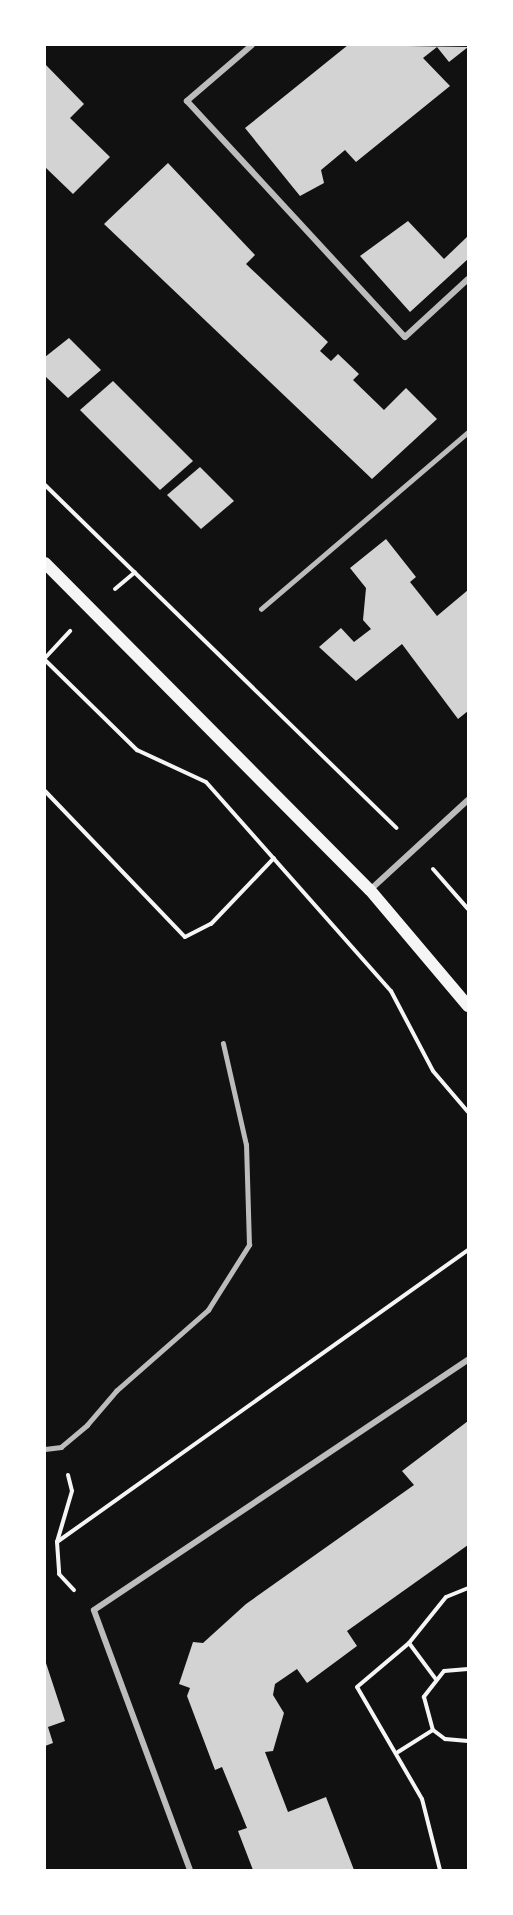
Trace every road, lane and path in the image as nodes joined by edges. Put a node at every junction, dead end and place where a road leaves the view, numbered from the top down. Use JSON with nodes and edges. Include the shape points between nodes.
{"nodes":[{"id":1,"x":252,"y":45,"type":"edge"},
{"id":2,"x":468,"y":279,"type":"edge"},
{"id":3,"x":468,"y":432,"type":"edge"},
{"id":4,"x":45,"y":485,"type":"edge"},
{"id":5,"x":45,"y":563,"type":"edge"},
{"id":6,"x":261,"y":609,"type":"dead end"},
{"id":7,"x":45,"y":660,"type":"edge"},
{"id":8,"x":45,"y":791,"type":"edge"},
{"id":9,"x":468,"y":800,"type":"edge"},
{"id":10,"x":416,"y":848,"type":"junction"},
{"id":11,"x":274,"y":858,"type":"junction"},
{"id":12,"x":370,"y":890,"type":"junction"},
{"id":13,"x":468,"y":909,"type":"edge"},
{"id":14,"x":468,"y":1006,"type":"edge"},
{"id":15,"x":223,"y":1044,"type":"dead end"},
{"id":16,"x":468,"y":1112,"type":"edge"},
{"id":17,"x":468,"y":1250,"type":"edge"},
{"id":18,"x":468,"y":1360,"type":"edge"},
{"id":19,"x":61,"y":1447,"type":"junction"},
{"id":20,"x":45,"y":1449,"type":"edge"},
{"id":21,"x":57,"y":1542,"type":"junction"},
{"id":22,"x":468,"y":1588,"type":"edge"},
{"id":23,"x":94,"y":1610,"type":"junction"},
{"id":24,"x":409,"y":1643,"type":"junction"},
{"id":25,"x":468,"y":1669,"type":"edge"},
{"id":26,"x":435,"y":1678,"type":"junction"},
{"id":27,"x":433,"y":1730,"type":"junction"},
{"id":28,"x":468,"y":1741,"type":"edge"},
{"id":29,"x":398,"y":1752,"type":"junction"},
{"id":30,"x":190,"y":1870,"type":"edge"},
{"id":31,"x":440,"y":1870,"type":"edge"}],
"edges":[{"from":1,"to":2,"type":"street","via":[[187,101],[405,337]]},
{"from":3,"to":6,"type":"lane"},
{"from":4,"to":10,"type":"path"},
{"from":5,"to":12,"type":"main road"},
{"from":7,"to":11,"type":"path","via":[[137,750],[206,783]]},
{"from":8,"to":11,"type":"path","via":[[185,937],[211,924]]},
{"from":9,"to":10,"type":"street"},
{"from":10,"to":12,"type":"street"},
{"from":10,"to":13,"type":"path"},
{"from":11,"to":16,"type":"path","via":[[392,991],[433,1071]]},
{"from":12,"to":14,"type":"main road"},
{"from":15,"to":19,"type":"lane","via":[[246,1144],[249,1245],[208,1310]]},
{"from":17,"to":21,"type":"path"},
{"from":18,"to":23,"type":"street"},
{"from":19,"to":20,"type":"lane"},
{"from":19,"to":21,"type":"path","via":[[72,1491]]},
{"from":21,"to":23,"type":"path","via":[[58,1574]]},
{"from":22,"to":24,"type":"path","via":[[446,1597]]},
{"from":23,"to":30,"type":"street"},
{"from":24,"to":26,"type":"path"},
{"from":24,"to":29,"type":"path","via":[[357,1687]]},
{"from":25,"to":26,"type":"path","via":[[444,1671]]},
{"from":26,"to":27,"type":"path","via":[[424,1697]]},
{"from":27,"to":28,"type":"path","via":[[445,1739]]},
{"from":27,"to":29,"type":"path"},
{"from":29,"to":31,"type":"path","via":[[422,1799]]}]}
